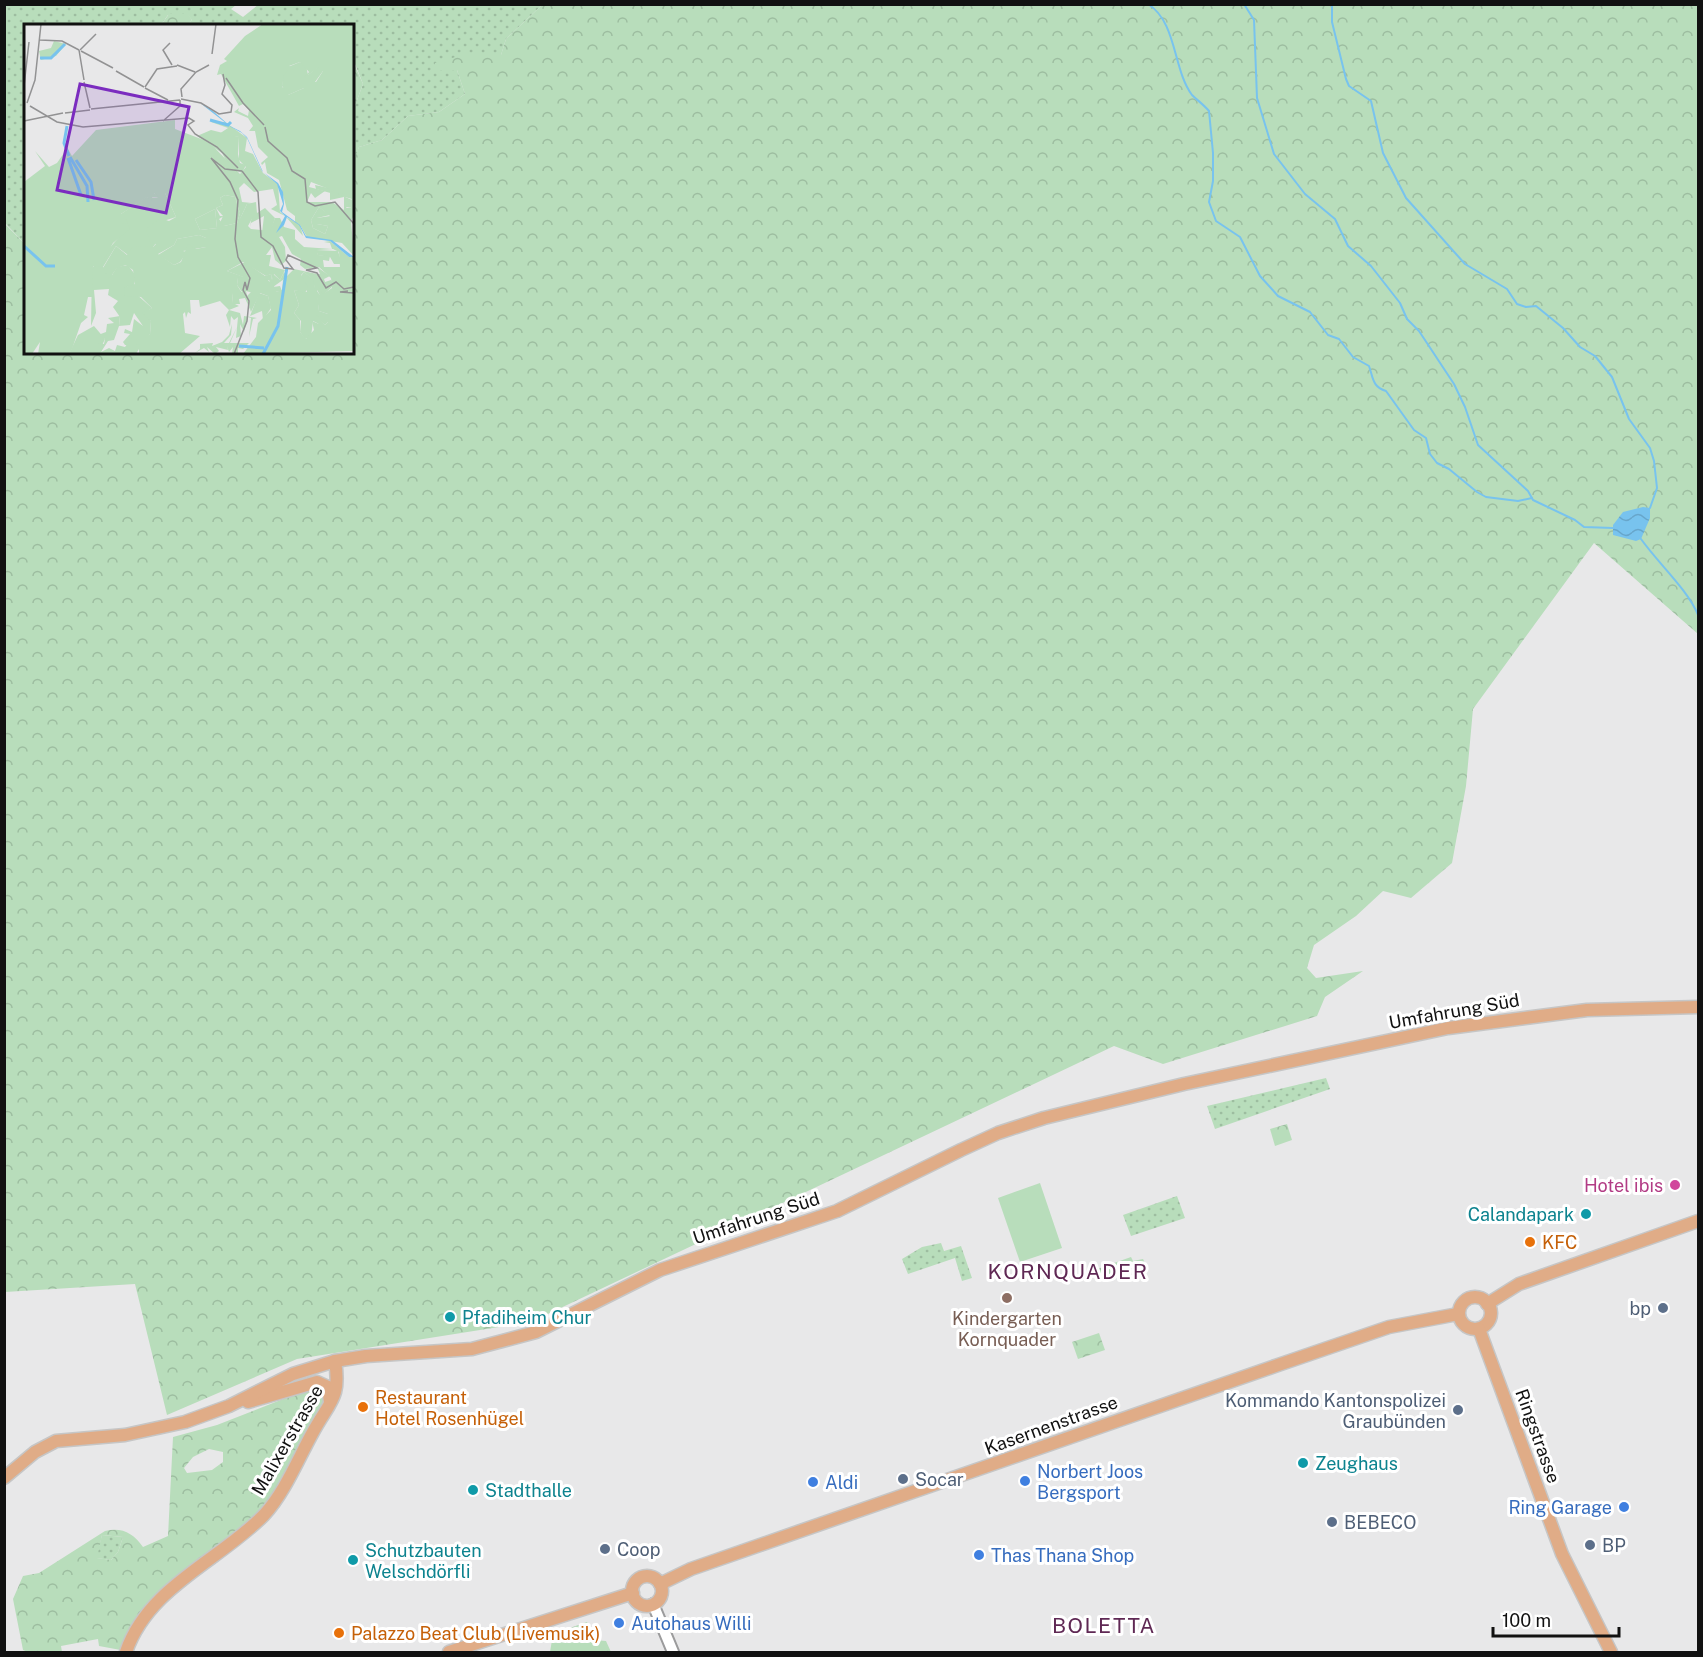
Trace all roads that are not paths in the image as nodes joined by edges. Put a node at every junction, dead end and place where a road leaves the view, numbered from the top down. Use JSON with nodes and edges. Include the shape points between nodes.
{"nodes":[{"id":1,"x":1698,"y":1006,"type":"edge"},
{"id":2,"x":1698,"y":1221,"type":"edge"},
{"id":3,"x":1487,"y":1304,"type":"junction"},
{"id":4,"x":1458,"y":1314,"type":"junction"},
{"id":5,"x":1479,"y":1329,"type":"junction"},
{"id":6,"x":334,"y":1361,"type":"junction"},
{"id":7,"x":330,"y":1402,"type":"junction"},
{"id":8,"x":229,"y":1406,"type":"junction"},
{"id":9,"x":4,"y":1478,"type":"edge"},
{"id":10,"x":660,"y":1584,"type":"junction"},
{"id":11,"x":633,"y":1593,"type":"junction"},
{"id":12,"x":653,"y":1604,"type":"junction"},
{"id":13,"x":126,"y":1653,"type":"edge"},
{"id":14,"x":449,"y":1653,"type":"edge"},
{"id":15,"x":673,"y":1653,"type":"edge"},
{"id":16,"x":1611,"y":1653,"type":"edge"}],
"edges":[{"from":1,"to":6,"type":"main road","name":"Umfahrung Süd","via":[[1610,1008],[1448,1028],[1092,1105],[998,1133],[837,1211],[660,1270],[522,1336],[472,1349]]},
{"from":2,"to":3,"type":"main road","via":[[1519,1284]]},
{"from":3,"to":4,"type":"main road","via":[[1478,1298],[1467,1299]]},
{"from":3,"to":5,"type":"main road","via":[[1490,1316]]},
{"from":4,"to":5,"type":"main road","via":[[1465,1326]]},
{"from":4,"to":10,"type":"main road","name":"Kasernenstrasse","via":[[1389,1328],[1278,1365],[713,1562]]},
{"from":5,"to":16,"type":"main road","name":"Ringstrasse","via":[[1562,1554]]},
{"from":6,"to":7,"type":"main road","name":"Malixerstrasse","via":[[338,1385]]},
{"from":6,"to":8,"type":"main road","name":"Malixerstrasse","via":[[293,1374]]},
{"from":7,"to":8,"type":"main road","via":[[328,1386],[317,1382]]},
{"from":7,"to":13,"type":"main road","name":"Malixerstrasse","via":[[267,1510],[160,1600]]},
{"from":8,"to":9,"type":"main road","name":"Malixerstrasse","via":[[142,1432],[56,1441]]},
{"from":10,"to":11,"type":"main road","via":[[653,1577],[644,1577],[635,1583]]},
{"from":10,"to":12,"type":"main road","via":[[661,1596]]},
{"from":11,"to":12,"type":"main road","via":[[640,1604]]},
{"from":11,"to":14,"type":"main road"},
{"from":12,"to":15,"type":"street"}]}
